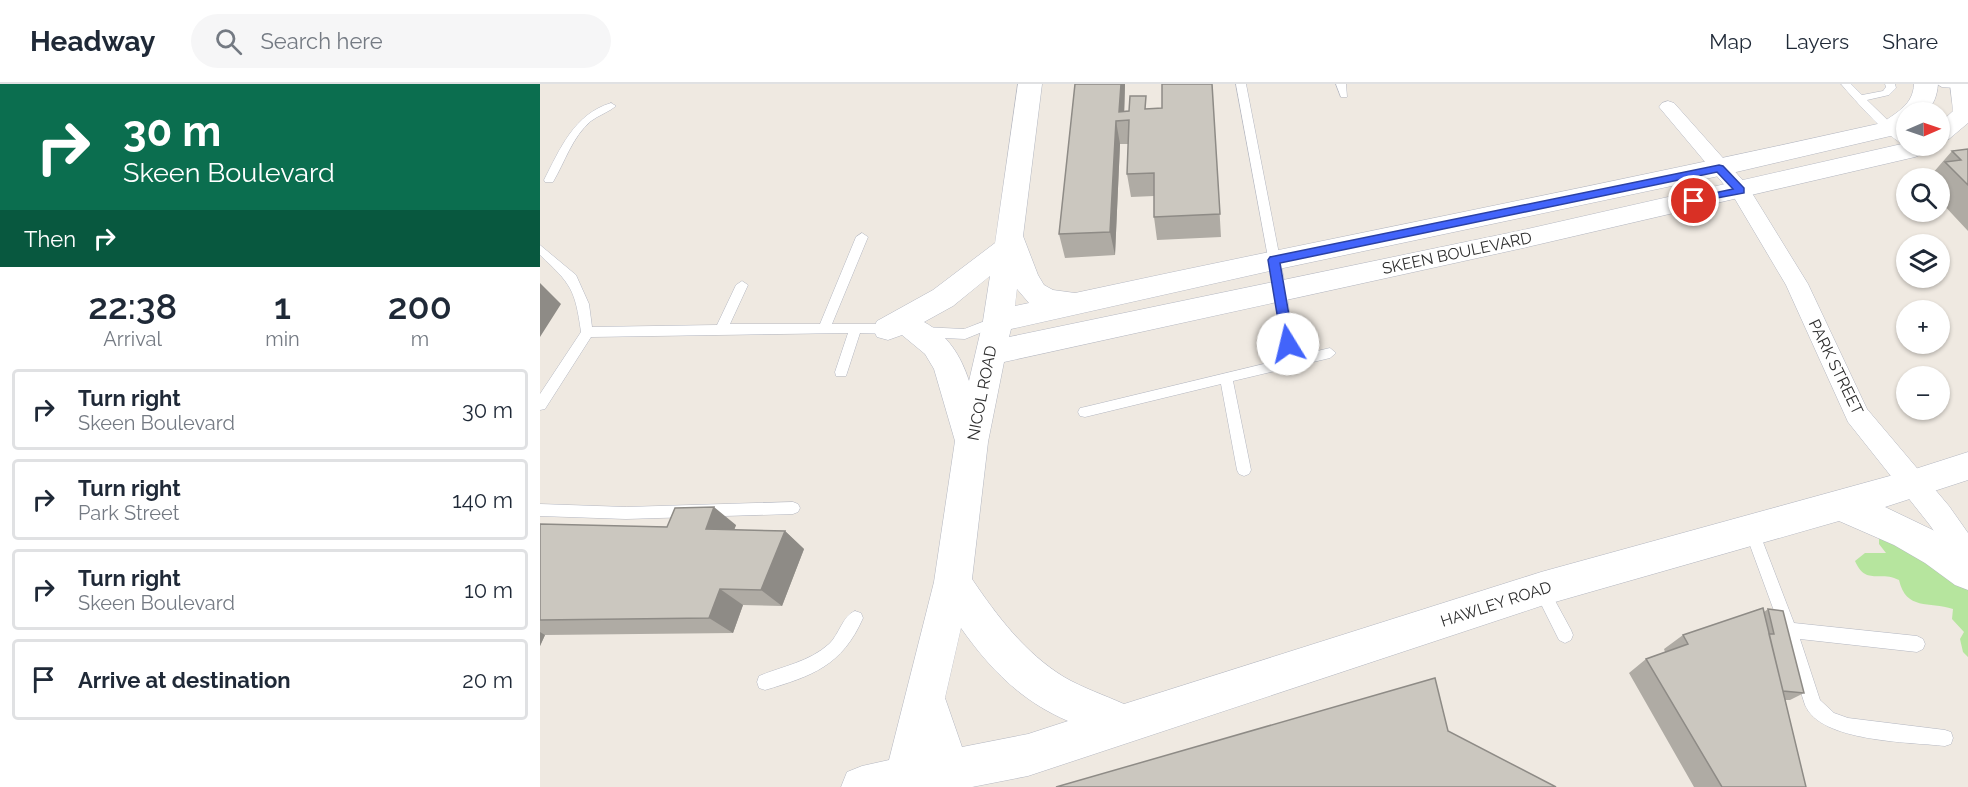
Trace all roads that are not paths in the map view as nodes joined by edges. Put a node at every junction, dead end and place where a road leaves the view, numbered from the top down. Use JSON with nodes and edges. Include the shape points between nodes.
{"nodes":[{"id":1,"x":1030,"y":84,"type":"edge"},
{"id":2,"x":1241,"y":84,"type":"edge"},
{"id":3,"x":1341,"y":84,"type":"edge"},
{"id":4,"x":1846,"y":84,"type":"edge"},
{"id":5,"x":1890,"y":84,"type":"edge"},
{"id":6,"x":1926,"y":84,"type":"edge"},
{"id":7,"x":1959,"y":85,"type":"edge"},
{"id":8,"x":1344,"y":95,"type":"dead end"},
{"id":9,"x":1860,"y":98,"type":"junction"},
{"id":10,"x":1923,"y":102,"type":"edge"},
{"id":11,"x":611,"y":106,"type":"dead end"},
{"id":12,"x":1668,"y":107,"type":"dead end"},
{"id":13,"x":1950,"y":127,"type":"edge"},
{"id":14,"x":1896,"y":128,"type":"edge"},
{"id":15,"x":1896,"y":140,"type":"edge"},
{"id":16,"x":1896,"y":142,"type":"edge"},
{"id":17,"x":1719,"y":168,"type":"junction"},
{"id":18,"x":549,"y":180,"type":"dead end"},
{"id":19,"x":1740,"y":190,"type":"junction"},
{"id":20,"x":1489,"y":215,"type":"junction"},
{"id":21,"x":862,"y":237,"type":"dead end"},
{"id":22,"x":1523,"y":238,"type":"junction"},
{"id":23,"x":1009,"y":241,"type":"junction"},
{"id":24,"x":540,"y":249,"type":"edge"},
{"id":25,"x":1274,"y":260,"type":"junction"},
{"id":26,"x":742,"y":285,"type":"dead end"},
{"id":27,"x":1280,"y":290,"type":"junction"},
{"id":28,"x":1076,"y":305,"type":"junction"},
{"id":29,"x":825,"y":327,"type":"junction"},
{"id":30,"x":856,"y":328,"type":"junction"},
{"id":31,"x":721,"y":330,"type":"junction"},
{"id":32,"x":902,"y":330,"type":"junction"},
{"id":33,"x":587,"y":332,"type":"junction"},
{"id":34,"x":982,"y":339,"type":"junction"},
{"id":35,"x":1330,"y":353,"type":"dead end"},
{"id":36,"x":1291,"y":362,"type":"junction"},
{"id":37,"x":841,"y":372,"type":"dead end"},
{"id":38,"x":1226,"y":378,"type":"junction"},
{"id":39,"x":540,"y":405,"type":"edge"},
{"id":40,"x":1085,"y":411,"type":"dead end"},
{"id":41,"x":971,"y":442,"type":"junction"},
{"id":42,"x":1968,"y":466,"type":"edge"},
{"id":43,"x":1244,"y":470,"type":"dead end"},
{"id":44,"x":1914,"y":484,"type":"junction"},
{"id":45,"x":1839,"y":505,"type":"junction"},
{"id":46,"x":793,"y":508,"type":"dead end"},
{"id":47,"x":540,"y":510,"type":"edge"},
{"id":48,"x":1751,"y":529,"type":"junction"},
{"id":49,"x":1968,"y":556,"type":"edge"},
{"id":50,"x":1968,"y":573,"type":"edge"},
{"id":51,"x":953,"y":582,"type":"junction"},
{"id":52,"x":1541,"y":589,"type":"junction"},
{"id":53,"x":855,"y":618,"type":"dead end"},
{"id":54,"x":1789,"y":630,"type":"junction"},
{"id":55,"x":1564,"y":635,"type":"dead end"},
{"id":56,"x":1917,"y":644,"type":"dead end"},
{"id":57,"x":765,"y":682,"type":"dead end"},
{"id":58,"x":926,"y":700,"type":"junction"},
{"id":59,"x":1124,"y":724,"type":"junction"},
{"id":60,"x":1945,"y":738,"type":"dead end"},
{"id":61,"x":959,"y":781,"type":"edge"},
{"id":62,"x":904,"y":783,"type":"edge"},
{"id":63,"x":862,"y":787,"type":"edge"}],
"edges":[{"from":1,"to":23,"type":"main road","name":"NICOL ROAD"},
{"from":2,"to":25,"type":"lane"},
{"from":3,"to":8,"type":"lane"},
{"from":4,"to":9,"type":"lane"},
{"from":5,"to":9,"type":"lane","via":[[1886,93]]},
{"from":6,"to":10,"type":"main road"},
{"from":7,"to":13,"type":"main road","via":[[1965,111]]},
{"from":9,"to":14,"type":"lane"},
{"from":11,"to":18,"type":"lane","via":[[598,110],[580,125]]},
{"from":12,"to":17,"type":"street","name":"PARK STREET"},
{"from":15,"to":17,"type":"main road","name":"SKEEN BOULEVARD"},
{"from":16,"to":19,"type":"main road","name":"SKEEN BOULEVARD"},
{"from":17,"to":19,"type":"street","name":"PARK STREET"},
{"from":17,"to":20,"type":"main road","name":"SKEEN BOULEVARD"},
{"from":19,"to":22,"type":"main road","name":"SKEEN BOULEVARD"},
{"from":19,"to":44,"type":"street","name":"PARK STREET","via":[[1797,284],[1857,415]]},
{"from":20,"to":22,"type":"main road"},
{"from":20,"to":25,"type":"main road","name":"SKEEN BOULEVARD"},
{"from":21,"to":29,"type":"lane"},
{"from":22,"to":27,"type":"main road","name":"SKEEN BOULEVARD"},
{"from":23,"to":28,"type":"main road","via":[[1033,291]]},
{"from":23,"to":32,"type":"main road"},
{"from":23,"to":34,"type":"main road","name":"NICOL ROAD"},
{"from":24,"to":33,"type":"lane","via":[[572,278],[583,304]]},
{"from":25,"to":27,"type":"lane"},
{"from":25,"to":28,"type":"main road","name":"SKEEN BOULEVARD"},
{"from":26,"to":31,"type":"lane"},
{"from":27,"to":34,"type":"main road","name":"SKEEN BOULEVARD"},
{"from":27,"to":36,"type":"lane"},
{"from":28,"to":34,"type":"main road","name":"SKEEN BOULEVARD"},
{"from":29,"to":30,"type":"lane"},
{"from":29,"to":31,"type":"lane"},
{"from":30,"to":32,"type":"lane"},
{"from":30,"to":37,"type":"lane"},
{"from":31,"to":33,"type":"lane"},
{"from":32,"to":34,"type":"lane"},
{"from":32,"to":41,"type":"main road","via":[[936,346],[950,368]]},
{"from":33,"to":39,"type":"lane"},
{"from":34,"to":41,"type":"main road","name":"NICOL ROAD"},
{"from":35,"to":36,"type":"lane"},
{"from":36,"to":38,"type":"lane"},
{"from":38,"to":40,"type":"lane"},
{"from":38,"to":43,"type":"lane"},
{"from":41,"to":51,"type":"main road","name":"NICOL ROAD"},
{"from":42,"to":44,"type":"main road","name":"HAWLEY ROAD"},
{"from":44,"to":45,"type":"main road","name":"HAWLEY ROAD"},
{"from":44,"to":49,"type":"street","name":"PARK STREET"},
{"from":45,"to":48,"type":"main road","name":"HAWLEY ROAD"},
{"from":45,"to":50,"type":"main road","via":[[1914,536]]},
{"from":46,"to":47,"type":"lane","via":[[626,513]]},
{"from":48,"to":52,"type":"main road","name":"HAWLEY ROAD"},
{"from":48,"to":54,"type":"lane"},
{"from":51,"to":58,"type":"main road","name":"NICOL ROAD"},
{"from":51,"to":59,"type":"main road","via":[[979,622],[1019,667],[1067,700]]},
{"from":52,"to":55,"type":"lane"},
{"from":52,"to":59,"type":"main road","name":"HAWLEY ROAD"},
{"from":53,"to":57,"type":"lane","via":[[840,644],[815,662]]},
{"from":54,"to":56,"type":"lane"},
{"from":54,"to":60,"type":"lane","via":[[1819,715],[1848,726]]},
{"from":58,"to":61,"type":"main road"},
{"from":58,"to":62,"type":"main road","name":"NICOL ROAD"},
{"from":59,"to":61,"type":"main road","name":"HAWLEY ROAD"},
{"from":61,"to":62,"type":"main road","name":"HAWLEY ROAD"},
{"from":62,"to":63,"type":"main road","name":"HAWLEY ROAD"}]}
